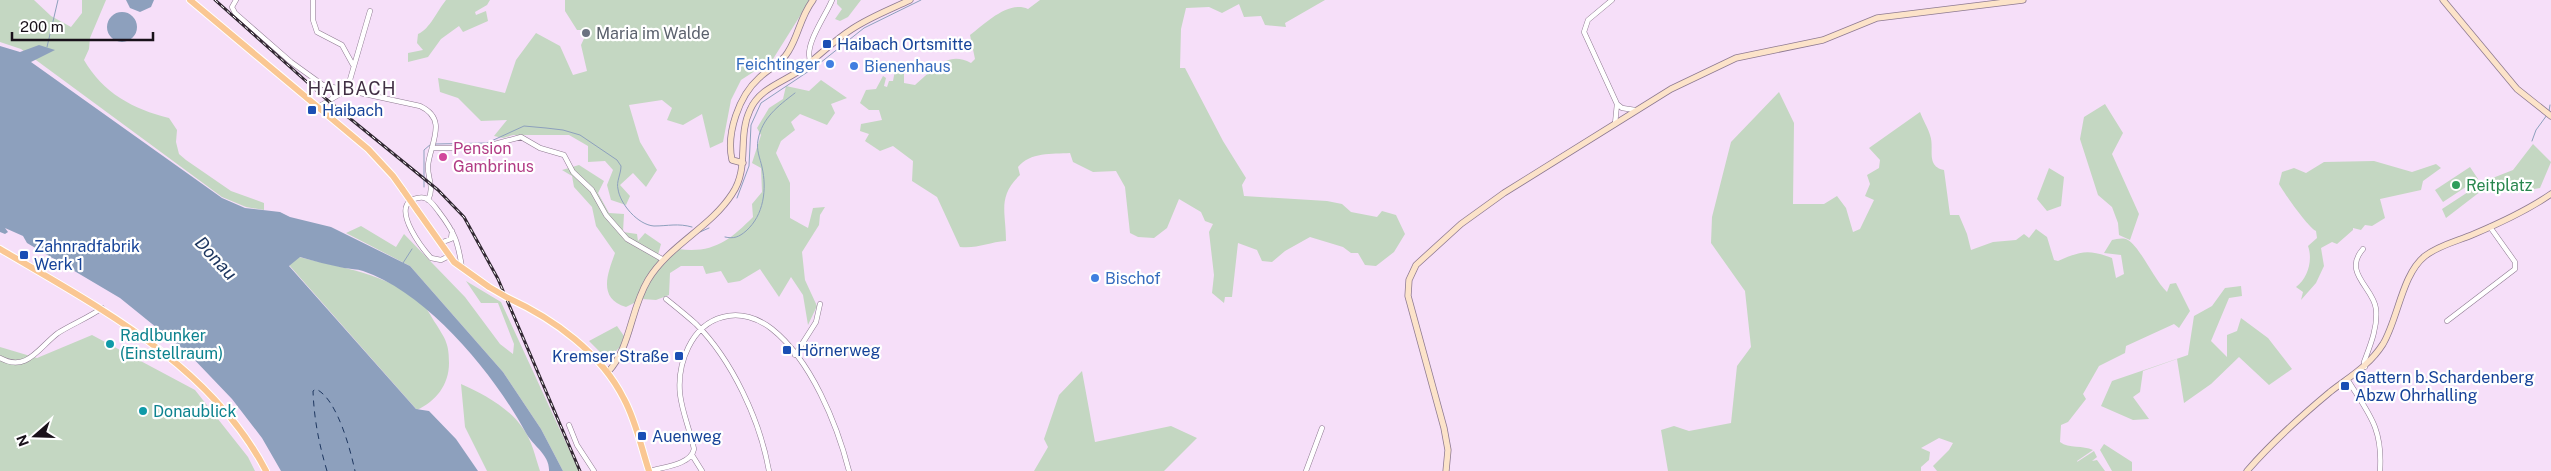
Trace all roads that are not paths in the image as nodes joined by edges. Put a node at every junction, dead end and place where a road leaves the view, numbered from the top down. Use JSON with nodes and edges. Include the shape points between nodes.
{"nodes":[{"id":1,"x":190,"y":0,"type":"edge"},
{"id":2,"x":236,"y":0,"type":"edge"},
{"id":3,"x":313,"y":0,"type":"edge"},
{"id":4,"x":813,"y":0,"type":"edge"},
{"id":5,"x":910,"y":0,"type":"edge"},
{"id":6,"x":1612,"y":0,"type":"edge"},
{"id":7,"x":2023,"y":0,"type":"edge"},
{"id":8,"x":2443,"y":0,"type":"edge"},
{"id":9,"x":832,"y":1,"type":"edge"},
{"id":10,"x":370,"y":11,"type":"dead end"},
{"id":11,"x":811,"y":62,"type":"junction"},
{"id":12,"x":353,"y":65,"type":"junction"},
{"id":13,"x":347,"y":90,"type":"junction"},
{"id":14,"x":1617,"y":104,"type":"junction"},
{"id":15,"x":318,"y":107,"type":"junction"},
{"id":16,"x":1635,"y":110,"type":"junction"},
{"id":17,"x":2551,"y":116,"type":"edge"},
{"id":18,"x":1615,"y":124,"type":"junction"},
{"id":19,"x":432,"y":147,"type":"junction"},
{"id":20,"x":743,"y":163,"type":"junction"},
{"id":21,"x":2551,"y":194,"type":"edge"},
{"id":22,"x":428,"y":200,"type":"junction"},
{"id":23,"x":2490,"y":227,"type":"junction"},
{"id":24,"x":452,"y":229,"type":"junction"},
{"id":25,"x":440,"y":243,"type":"junction"},
{"id":26,"x":0,"y":249,"type":"edge"},
{"id":27,"x":2363,"y":249,"type":"dead end"},
{"id":28,"x":449,"y":256,"type":"junction"},
{"id":29,"x":662,"y":259,"type":"junction"},
{"id":30,"x":462,"y":269,"type":"junction"},
{"id":31,"x":666,"y":299,"type":"dead end"},
{"id":32,"x":820,"y":304,"type":"dead end"},
{"id":33,"x":102,"y":308,"type":"junction"},
{"id":34,"x":2447,"y":322,"type":"dead end"},
{"id":35,"x":701,"y":330,"type":"junction"},
{"id":36,"x":795,"y":355,"type":"junction"},
{"id":37,"x":0,"y":358,"type":"edge"},
{"id":38,"x":2364,"y":367,"type":"junction"},
{"id":39,"x":608,"y":372,"type":"junction"},
{"id":40,"x":2347,"y":379,"type":"junction"},
{"id":41,"x":569,"y":425,"type":"dead end"},
{"id":42,"x":1322,"y":428,"type":"dead end"},
{"id":43,"x":692,"y":455,"type":"junction"},
{"id":44,"x":266,"y":471,"type":"edge"},
{"id":45,"x":594,"y":471,"type":"edge"},
{"id":46,"x":649,"y":471,"type":"edge"},
{"id":47,"x":702,"y":471,"type":"edge"},
{"id":48,"x":768,"y":471,"type":"edge"},
{"id":49,"x":848,"y":471,"type":"edge"},
{"id":50,"x":1306,"y":471,"type":"edge"},
{"id":51,"x":1446,"y":471,"type":"edge"},
{"id":52,"x":2247,"y":471,"type":"edge"},
{"id":53,"x":2380,"y":471,"type":"edge"}],
"edges":[{"from":1,"to":15,"type":"main road"},
{"from":2,"to":13,"type":"street","via":[[232,7],[235,13],[312,80],[333,89]]},
{"from":3,"to":12,"type":"street","via":[[314,28],[322,36],[342,45]]},
{"from":4,"to":20,"type":"main road","via":[[802,16],[789,51],[753,84],[743,100],[731,135],[732,160]]},
{"from":5,"to":11,"type":"main road","via":[[853,28]]},
{"from":6,"to":14,"type":"street","via":[[1588,20],[1584,32]]},
{"from":7,"to":16,"type":"main road","via":[[1878,18],[1823,40],[1750,54],[1671,89]]},
{"from":8,"to":17,"type":"main road","via":[[2508,79]]},
{"from":9,"to":11,"type":"street","via":[[819,23],[809,52]]},
{"from":10,"to":12,"type":"street"},
{"from":11,"to":20,"type":"main road","via":[[768,89],[753,103],[745,125]]},
{"from":12,"to":13,"type":"street"},
{"from":13,"to":15,"type":"street"},
{"from":13,"to":19,"type":"street","via":[[429,110],[435,120]]},
{"from":14,"to":16,"type":"street"},
{"from":14,"to":18,"type":"street"},
{"from":15,"to":25,"type":"main road","bridge":true,"via":[[374,154]]},
{"from":16,"to":18,"type":"main road"},
{"from":18,"to":51,"type":"main road","via":[[1481,209],[1431,249],[1411,273],[1408,296],[1444,428],[1448,450]]},
{"from":19,"to":22,"type":"street","via":[[428,174],[432,188]]},
{"from":19,"to":29,"type":"street","via":[[480,148],[521,137],[564,156],[573,172],[592,190],[606,215],[627,239]]},
{"from":20,"to":29,"type":"main road","via":[[732,194],[709,219]]},
{"from":21,"to":23,"type":"main road"},
{"from":22,"to":24,"type":"street"},
{"from":22,"to":28,"type":"street","via":[[419,198],[409,202],[408,222],[431,258],[440,260]]},
{"from":23,"to":34,"type":"street","via":[[2515,262],[2515,269]]},
{"from":23,"to":38,"type":"main road","via":[[2439,248],[2418,263],[2386,338]]},
{"from":24,"to":25,"type":"street","via":[[451,239]]},
{"from":24,"to":30,"type":"street"},
{"from":25,"to":28,"type":"main road"},
{"from":26,"to":33,"type":"main road"},
{"from":27,"to":38,"type":"street","via":[[2357,258],[2357,270],[2376,310]]},
{"from":28,"to":30,"type":"main road"},
{"from":29,"to":39,"type":"main road","via":[[640,294],[623,352]]},
{"from":30,"to":39,"type":"main road","bridge":true,"via":[[550,321]]},
{"from":31,"to":35,"type":"street"},
{"from":32,"to":36,"type":"street","via":[[816,322]]},
{"from":33,"to":37,"type":"street","via":[[59,332],[28,361],[16,364]]},
{"from":33,"to":44,"type":"main road","via":[[192,377],[233,423]]},
{"from":35,"to":36,"type":"street","via":[[717,318],[747,316],[770,328]]},
{"from":35,"to":43,"type":"street","via":[[688,348],[681,381],[683,410],[694,449]]},
{"from":35,"to":48,"type":"street","via":[[726,365],[753,414]]},
{"from":36,"to":49,"type":"street","via":[[824,401],[842,444]]},
{"from":38,"to":40,"type":"main road"},
{"from":39,"to":46,"type":"main road","via":[[628,408]]},
{"from":40,"to":52,"type":"main road","via":[[2284,432]]},
{"from":40,"to":53,"type":"street","via":[[2376,426],[2381,447]]},
{"from":41,"to":45,"type":"street","via":[[577,445]]},
{"from":42,"to":50,"type":"street"},
{"from":43,"to":46,"type":"street","via":[[684,461]]},
{"from":43,"to":47,"type":"street"}]}
